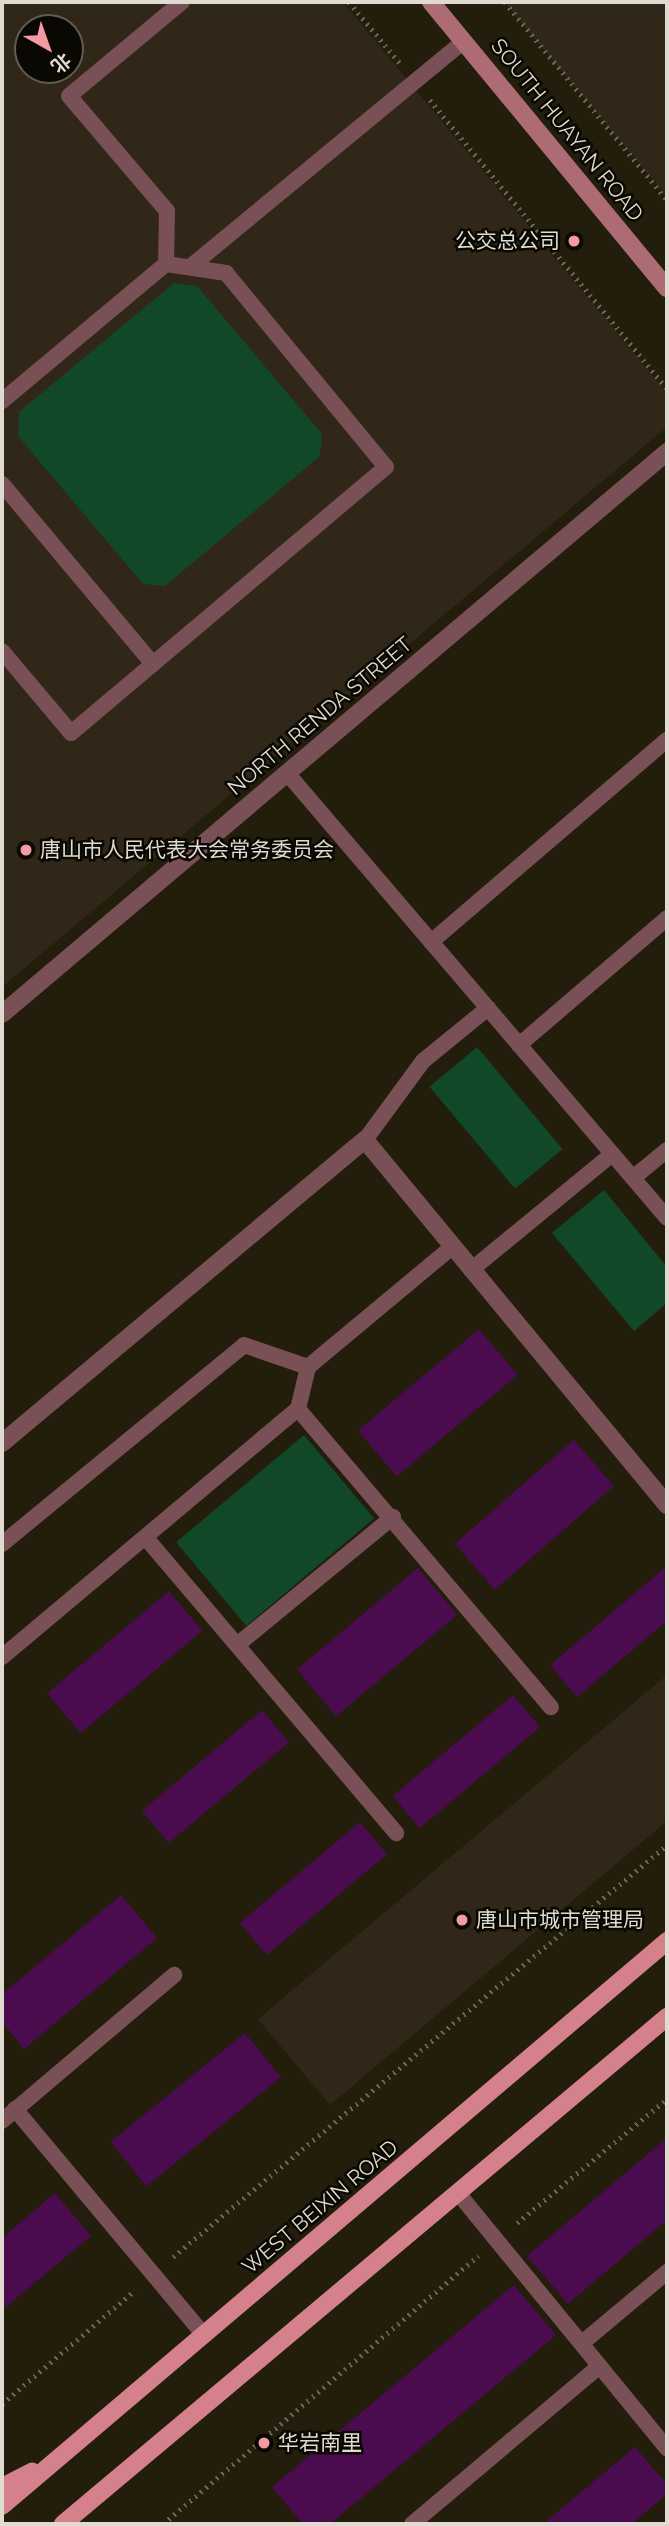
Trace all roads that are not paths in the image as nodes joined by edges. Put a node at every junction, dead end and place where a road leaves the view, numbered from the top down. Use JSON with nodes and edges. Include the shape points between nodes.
{"nodes":[{"id":1,"x":182,"y":2,"type":"edge"},
{"id":2,"x":431,"y":2,"type":"edge"},
{"id":3,"x":464,"y":41,"type":"junction"},
{"id":4,"x":166,"y":264,"type":"junction"},
{"id":5,"x":190,"y":267,"type":"junction"},
{"id":6,"x":667,"y":288,"type":"edge"},
{"id":7,"x":2,"y":401,"type":"edge"},
{"id":8,"x":667,"y":452,"type":"edge"},
{"id":9,"x":2,"y":484,"type":"edge"},
{"id":10,"x":2,"y":651,"type":"edge"},
{"id":11,"x":153,"y":664,"type":"junction"},
{"id":12,"x":667,"y":740,"type":"edge"},
{"id":13,"x":287,"y":773,"type":"junction"},
{"id":14,"x":667,"y":918,"type":"edge"},
{"id":15,"x":431,"y":942,"type":"junction"},
{"id":16,"x":488,"y":1008,"type":"junction"},
{"id":17,"x":2,"y":1014,"type":"edge"},
{"id":18,"x":519,"y":1045,"type":"junction"},
{"id":19,"x":365,"y":1140,"type":"junction"},
{"id":20,"x":667,"y":1150,"type":"edge"},
{"id":21,"x":612,"y":1154,"type":"junction"},
{"id":22,"x":633,"y":1178,"type":"junction"},
{"id":23,"x":667,"y":1218,"type":"edge"},
{"id":24,"x":452,"y":1247,"type":"junction"},
{"id":25,"x":471,"y":1270,"type":"junction"},
{"id":26,"x":308,"y":1367,"type":"junction"},
{"id":27,"x":298,"y":1409,"type":"junction"},
{"id":28,"x":2,"y":1443,"type":"edge"},
{"id":29,"x":667,"y":1505,"type":"edge"},
{"id":30,"x":393,"y":1517,"type":"junction"},
{"id":31,"x":146,"y":1538,"type":"junction"},
{"id":32,"x":2,"y":1544,"type":"edge"},
{"id":33,"x":237,"y":1645,"type":"junction"},
{"id":34,"x":2,"y":1657,"type":"edge"},
{"id":35,"x":551,"y":1707,"type":"dead end"},
{"id":36,"x":396,"y":1833,"type":"dead end"},
{"id":37,"x":667,"y":1941,"type":"edge"},
{"id":38,"x":174,"y":1975,"type":"dead end"},
{"id":39,"x":667,"y":2017,"type":"edge"},
{"id":40,"x":15,"y":2109,"type":"junction"},
{"id":41,"x":2,"y":2120,"type":"edge"},
{"id":42,"x":458,"y":2193,"type":"junction"},
{"id":43,"x":667,"y":2272,"type":"edge"},
{"id":44,"x":204,"y":2335,"type":"junction"},
{"id":45,"x":582,"y":2343,"type":"junction"},
{"id":46,"x":597,"y":2368,"type":"junction"},
{"id":47,"x":667,"y":2448,"type":"edge"},
{"id":48,"x":60,"y":2458,"type":"junction"},
{"id":49,"x":2,"y":2487,"type":"edge"},
{"id":50,"x":2,"y":2506,"type":"edge"},
{"id":51,"x":63,"y":2524,"type":"edge"},
{"id":52,"x":412,"y":2524,"type":"edge"}],
"edges":[{"from":1,"to":4,"type":"lane","via":[[69,96],[167,211]]},
{"from":2,"to":3,"type":"street","name":"SOUTH HUAYAN ROAD"},
{"from":3,"to":5,"type":"lane"},
{"from":3,"to":6,"type":"street","name":"SOUTH HUAYAN ROAD"},
{"from":4,"to":5,"type":"lane"},
{"from":4,"to":7,"type":"lane"},
{"from":5,"to":11,"type":"lane","via":[[226,273],[386,467]]},
{"from":8,"to":13,"type":"street","name":"NORTH RENDA STREET"},
{"from":9,"to":11,"type":"lane"},
{"from":10,"to":11,"type":"lane","via":[[71,733]]},
{"from":12,"to":15,"type":"lane"},
{"from":13,"to":15,"type":"lane"},
{"from":13,"to":17,"type":"street","name":"NORTH RENDA STREET"},
{"from":14,"to":18,"type":"lane"},
{"from":15,"to":16,"type":"lane"},
{"from":16,"to":18,"type":"lane"},
{"from":16,"to":19,"type":"lane","via":[[423,1062]]},
{"from":18,"to":21,"type":"lane"},
{"from":19,"to":24,"type":"street"},
{"from":19,"to":28,"type":"street"},
{"from":20,"to":22,"type":"lane"},
{"from":21,"to":22,"type":"lane"},
{"from":21,"to":25,"type":"lane"},
{"from":22,"to":23,"type":"lane"},
{"from":24,"to":25,"type":"street"},
{"from":24,"to":26,"type":"lane"},
{"from":25,"to":29,"type":"street"},
{"from":26,"to":27,"type":"lane"},
{"from":26,"to":32,"type":"lane","via":[[244,1345]]},
{"from":27,"to":30,"type":"lane"},
{"from":27,"to":31,"type":"lane"},
{"from":30,"to":33,"type":"lane"},
{"from":30,"to":35,"type":"lane"},
{"from":31,"to":33,"type":"lane"},
{"from":31,"to":34,"type":"lane"},
{"from":33,"to":36,"type":"lane"},
{"from":37,"to":44,"type":"main road","name":"WEST BEIXIN ROAD"},
{"from":38,"to":40,"type":"lane"},
{"from":39,"to":42,"type":"main road"},
{"from":40,"to":41,"type":"lane"},
{"from":40,"to":44,"type":"lane"},
{"from":42,"to":45,"type":"lane"},
{"from":42,"to":51,"type":"main road"},
{"from":43,"to":45,"type":"lane"},
{"from":44,"to":48,"type":"main road","name":"WEST BEIXIN ROAD"},
{"from":45,"to":46,"type":"lane"},
{"from":46,"to":47,"type":"lane"},
{"from":46,"to":52,"type":"lane"},
{"from":48,"to":49,"type":"main road"},
{"from":48,"to":50,"type":"main road","name":"WEST BEIXIN ROAD"}]}
